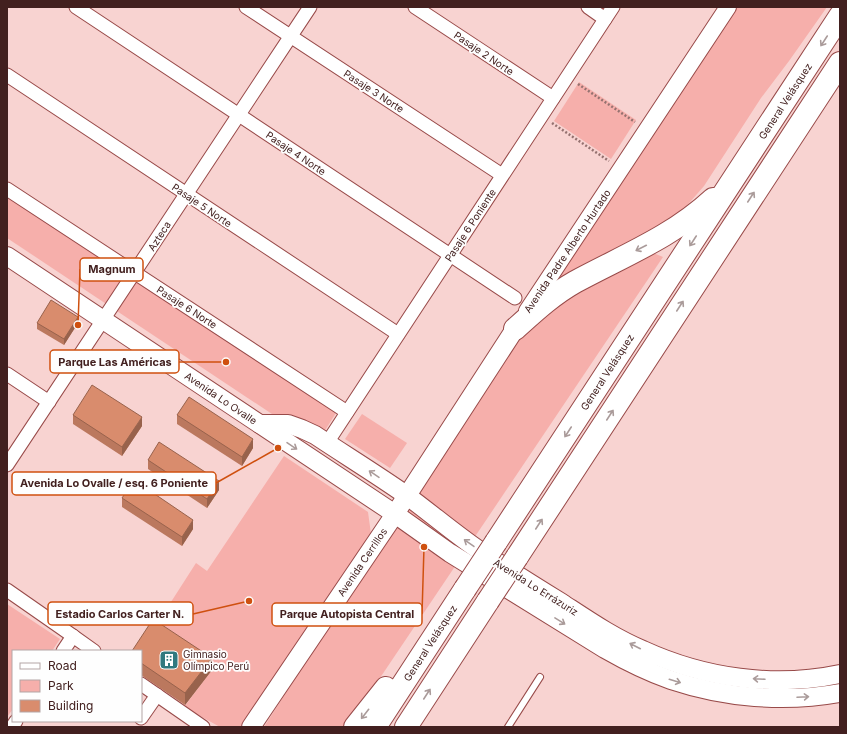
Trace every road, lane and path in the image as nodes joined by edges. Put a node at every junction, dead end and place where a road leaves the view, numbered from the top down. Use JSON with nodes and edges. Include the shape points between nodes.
{"nodes":[{"id":1,"x":76,"y":7,"type":"edge"},
{"id":2,"x":246,"y":7,"type":"edge"},
{"id":3,"x":310,"y":7,"type":"edge"},
{"id":4,"x":415,"y":7,"type":"edge"},
{"id":5,"x":588,"y":7,"type":"edge"},
{"id":6,"x":613,"y":7,"type":"edge"},
{"id":7,"x":728,"y":7,"type":"edge"},
{"id":8,"x":840,"y":16,"type":"edge"},
{"id":9,"x":606,"y":19,"type":"junction"},
{"id":10,"x":291,"y":36,"type":"junction"},
{"id":11,"x":840,"y":63,"type":"edge"},
{"id":12,"x":7,"y":75,"type":"edge"},
{"id":13,"x":567,"y":77,"type":"junction"},
{"id":14,"x":553,"y":98,"type":"junction"},
{"id":15,"x":239,"y":115,"type":"junction"},
{"id":16,"x":541,"y":116,"type":"junction"},
{"id":17,"x":638,"y":124,"type":"dead end"},
{"id":18,"x":612,"y":163,"type":"dead end"},
{"id":19,"x":737,"y":173,"type":"junction"},
{"id":20,"x":502,"y":175,"type":"junction"},
{"id":21,"x":7,"y":189,"type":"edge"},
{"id":22,"x":186,"y":194,"type":"junction"},
{"id":23,"x":450,"y":255,"type":"junction"},
{"id":24,"x":7,"y":256,"type":"edge"},
{"id":25,"x":135,"y":272,"type":"junction"},
{"id":26,"x":515,"y":298,"type":"dead end"},
{"id":27,"x":104,"y":320,"type":"junction"},
{"id":28,"x":515,"y":329,"type":"junction"},
{"id":29,"x":398,"y":334,"type":"junction"},
{"id":30,"x":7,"y":374,"type":"edge"},
{"id":31,"x":49,"y":402,"type":"junction"},
{"id":32,"x":347,"y":412,"type":"junction"},
{"id":33,"x":260,"y":424,"type":"junction"},
{"id":34,"x":327,"y":443,"type":"junction"},
{"id":35,"x":7,"y":465,"type":"edge"},
{"id":36,"x":406,"y":496,"type":"junction"},
{"id":37,"x":394,"y":514,"type":"junction"},
{"id":38,"x":7,"y":590,"type":"edge"},
{"id":39,"x":437,"y":632,"type":"junction"},
{"id":40,"x":73,"y":636,"type":"junction"},
{"id":41,"x":64,"y":650,"type":"edge"},
{"id":42,"x":93,"y":650,"type":"edge"},
{"id":43,"x":840,"y":674,"type":"edge"},
{"id":44,"x":540,"y":677,"type":"dead end"},
{"id":45,"x":142,"y":685,"type":"edge"},
{"id":46,"x":840,"y":693,"type":"edge"},
{"id":47,"x":157,"y":695,"type":"junction"},
{"id":48,"x":142,"y":717,"type":"edge"},
{"id":49,"x":203,"y":727,"type":"edge"},
{"id":50,"x":250,"y":727,"type":"edge"},
{"id":51,"x":355,"y":727,"type":"edge"},
{"id":52,"x":375,"y":727,"type":"edge"},
{"id":53,"x":406,"y":727,"type":"edge"},
{"id":54,"x":508,"y":727,"type":"edge"}],
"edges":[{"from":1,"to":15,"type":"street","name":"Pasaje 4 Norte"},
{"from":2,"to":10,"type":"street","name":"Pasaje 3 Norte"},
{"from":3,"to":10,"type":"street","name":"Azteca"},
{"from":4,"to":14,"type":"street","name":"Pasaje 2 Norte"},
{"from":5,"to":9,"type":"street"},
{"from":6,"to":9,"type":"street","name":"Pasaje 6 Poniente"},
{"from":7,"to":28,"type":"street","name":"Avenida Padre Alberto Hurtado"},
{"from":8,"to":19,"type":"highway","name":"General Velásquez","one_way":true},
{"from":9,"to":13,"type":"street","name":"Pasaje 6 Poniente"},
{"from":10,"to":15,"type":"street","name":"Azteca"},
{"from":10,"to":20,"type":"street","name":"Pasaje 3 Norte"},
{"from":53,"to":11,"type":"highway","one_way":true,"bridge":true},
{"from":12,"to":22,"type":"street","name":"Pasaje 5 Norte"},
{"from":13,"to":14,"type":"street","name":"Pasaje 6 Poniente"},
{"from":13,"to":17,"type":"path"},
{"from":14,"to":16,"type":"street","name":"Pasaje 6 Poniente"},
{"from":15,"to":22,"type":"street","name":"Azteca"},
{"from":15,"to":23,"type":"street","name":"Pasaje 4 Norte"},
{"from":16,"to":18,"type":"path"},
{"from":16,"to":20,"type":"street","name":"Pasaje 6 Poniente"},
{"from":19,"to":28,"type":"highway","one_way":true,"via":[[705,206],[687,220],[649,244],[562,290]]},
{"from":19,"to":39,"type":"highway","name":"General Velásquez","one_way":true,"bridge":true},
{"from":20,"to":23,"type":"street","name":"Pasaje 6 Poniente"},
{"from":21,"to":25,"type":"street","name":"Pasaje 6 Norte"},
{"from":22,"to":25,"type":"street","name":"Azteca"},
{"from":22,"to":29,"type":"street","name":"Pasaje 5 Norte"},
{"from":23,"to":26,"type":"street","name":"Pasaje 4 Norte"},
{"from":23,"to":29,"type":"street","name":"Pasaje 6 Poniente"},
{"from":24,"to":27,"type":"main road","name":"Avenida Lo Ovalle"},
{"from":25,"to":27,"type":"street","name":"Azteca"},
{"from":25,"to":32,"type":"street","name":"Pasaje 6 Norte"},
{"from":27,"to":31,"type":"street","name":"Azteca"},
{"from":27,"to":33,"type":"main road","name":"Avenida Lo Ovalle"},
{"from":28,"to":36,"type":"main road","name":"Avenida Padre Alberto Hurtado"},
{"from":29,"to":32,"type":"street","name":"Pasaje 6 Poniente"},
{"from":30,"to":31,"type":"street"},
{"from":31,"to":35,"type":"street","name":"Azteca"},
{"from":32,"to":34,"type":"street","name":"Pasaje 6 Poniente"},
{"from":33,"to":34,"type":"main road","name":"Avenida Lo Errázuriz","via":[[288,424]]},
{"from":33,"to":37,"type":"main road","name":"Avenida Lo Ovalle","one_way":true},
{"from":36,"to":34,"type":"main road","name":"Avenida Lo Errázuriz","one_way":true},
{"from":36,"to":37,"type":"main road","name":"Avenida Cerrillos"},
{"from":43,"to":36,"type":"main road","name":"Avenida Lo Errázuriz","one_way":true,"via":[[787,680],[739,678],[683,666],[643,650],[593,623],[483,553]]},
{"from":37,"to":46,"type":"main road","name":"Avenida Lo Errázuriz","one_way":true,"via":[[527,601],[605,649],[649,672],[697,688],[743,696],[782,698]]},
{"from":37,"to":50,"type":"main road","name":"Avenida Cerrillos"},
{"from":38,"to":40,"type":"street"},
{"from":39,"to":51,"type":"highway","one_way":true,"via":[[390,683]]},
{"from":39,"to":52,"type":"highway","name":"General Velásquez"},
{"from":40,"to":41,"type":"street"},
{"from":40,"to":42,"type":"street"},
{"from":44,"to":54,"type":"lane"},
{"from":45,"to":47,"type":"street"},
{"from":47,"to":48,"type":"street"},
{"from":47,"to":49,"type":"street"}]}
